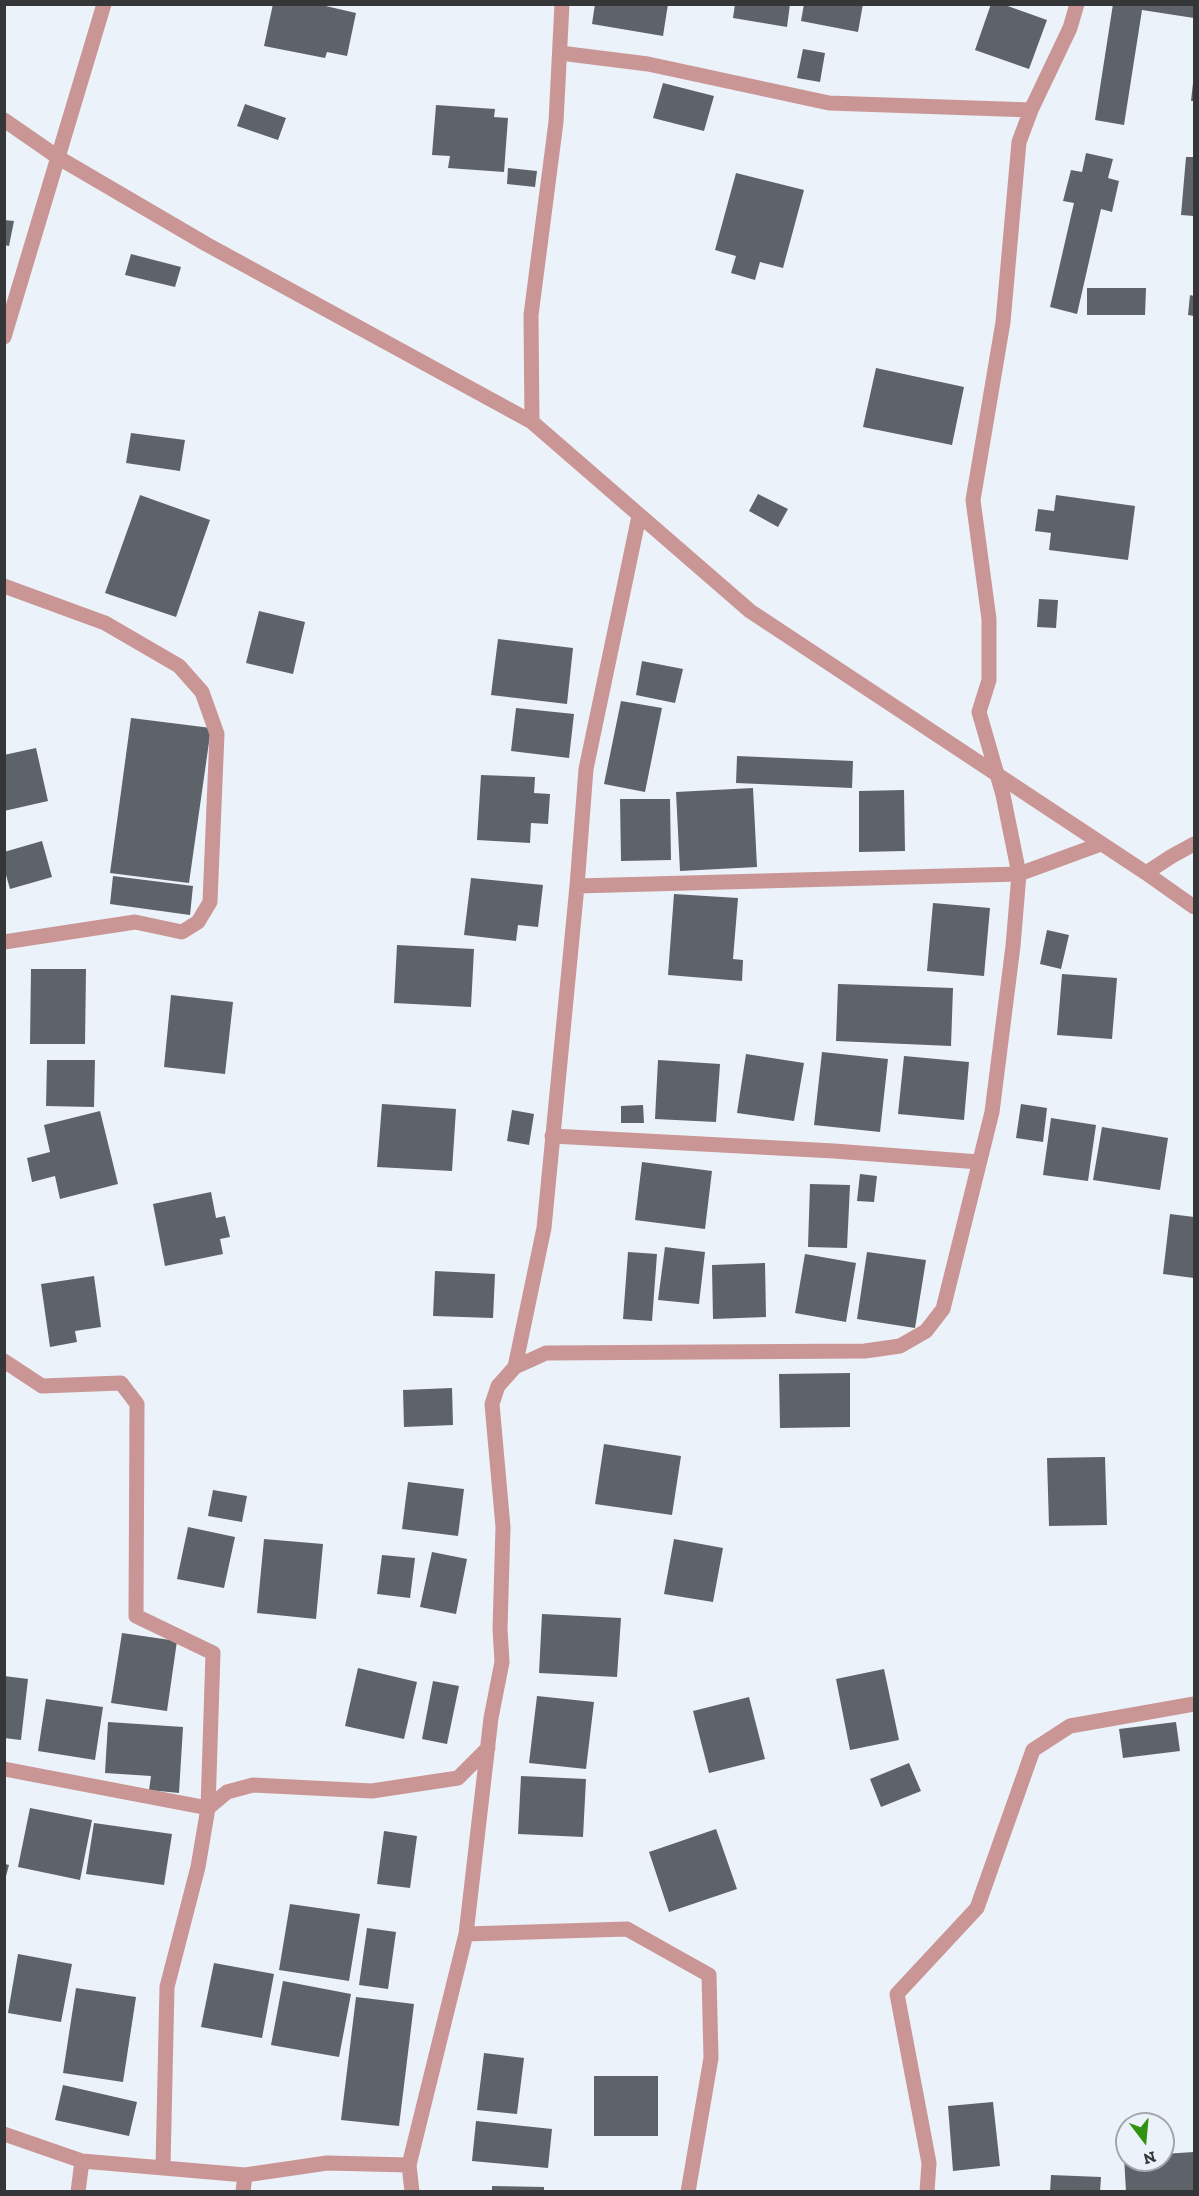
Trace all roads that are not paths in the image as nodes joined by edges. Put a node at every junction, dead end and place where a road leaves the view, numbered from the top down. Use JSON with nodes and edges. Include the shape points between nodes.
{"nodes":[{"id":1,"x":104,"y":4,"type":"edge"},
{"id":2,"x":562,"y":4,"type":"edge"},
{"id":3,"x":1077,"y":4,"type":"edge"},
{"id":4,"x":560,"y":53,"type":"junction"},
{"id":5,"x":1031,"y":110,"type":"junction"},
{"id":6,"x":4,"y":120,"type":"edge"},
{"id":7,"x":59,"y":158,"type":"junction"},
{"id":8,"x":4,"y":337,"type":"edge"},
{"id":9,"x":532,"y":422,"type":"junction"},
{"id":10,"x":639,"y":516,"type":"junction"},
{"id":11,"x":4,"y":586,"type":"edge"},
{"id":12,"x":998,"y":777,"type":"junction"},
{"id":13,"x":1101,"y":844,"type":"junction"},
{"id":14,"x":1194,"y":844,"type":"edge"},
{"id":15,"x":1146,"y":873,"type":"junction"},
{"id":16,"x":1019,"y":874,"type":"junction"},
{"id":17,"x":577,"y":886,"type":"junction"},
{"id":18,"x":1194,"y":907,"type":"edge"},
{"id":19,"x":4,"y":942,"type":"edge"},
{"id":20,"x":552,"y":1136,"type":"junction"},
{"id":21,"x":979,"y":1162,"type":"junction"},
{"id":22,"x":4,"y":1361,"type":"edge"},
{"id":23,"x":516,"y":1367,"type":"junction"},
{"id":24,"x":1194,"y":1704,"type":"edge"},
{"id":25,"x":488,"y":1748,"type":"junction"},
{"id":26,"x":4,"y":1768,"type":"edge"},
{"id":27,"x":208,"y":1808,"type":"junction"},
{"id":28,"x":466,"y":1934,"type":"junction"},
{"id":29,"x":4,"y":2134,"type":"edge"},
{"id":30,"x":82,"y":2161,"type":"junction"},
{"id":31,"x":409,"y":2165,"type":"junction"},
{"id":32,"x":163,"y":2167,"type":"junction"},
{"id":33,"x":244,"y":2175,"type":"junction"},
{"id":34,"x":78,"y":2192,"type":"edge"},
{"id":35,"x":243,"y":2192,"type":"edge"},
{"id":36,"x":412,"y":2192,"type":"edge"},
{"id":37,"x":688,"y":2192,"type":"edge"},
{"id":38,"x":927,"y":2192,"type":"edge"}],
"edges":[{"from":1,"to":7,"type":"street"},
{"from":2,"to":4,"type":"street"},
{"from":3,"to":5,"type":"street","via":[[1070,28]]},
{"from":4,"to":5,"type":"street","via":[[648,64],[829,103]]},
{"from":4,"to":9,"type":"street","via":[[556,122],[531,315]]},
{"from":5,"to":12,"type":"street","via":[[1019,142],[1003,322],[973,500],[989,619],[989,680],[979,712]]},
{"from":6,"to":7,"type":"street"},
{"from":7,"to":8,"type":"street"},
{"from":7,"to":9,"type":"street","via":[[206,244]]},
{"from":9,"to":10,"type":"street"},
{"from":10,"to":12,"type":"street","via":[[750,611]]},
{"from":10,"to":17,"type":"street","via":[[586,769]]},
{"from":11,"to":19,"type":"street","via":[[105,623],[179,666],[202,692],[217,734],[210,902],[198,922],[182,932],[135,922]]},
{"from":12,"to":13,"type":"street"},
{"from":12,"to":16,"type":"street"},
{"from":13,"to":15,"type":"street"},
{"from":13,"to":16,"type":"street"},
{"from":14,"to":15,"type":"street"},
{"from":15,"to":18,"type":"street"},
{"from":16,"to":17,"type":"street"},
{"from":16,"to":21,"type":"street","via":[[992,1112]]},
{"from":17,"to":20,"type":"street"},
{"from":20,"to":21,"type":"street"},
{"from":20,"to":23,"type":"street","via":[[544,1228]]},
{"from":21,"to":23,"type":"street","via":[[943,1308],[926,1331],[900,1346],[865,1351],[546,1353]]},
{"from":22,"to":27,"type":"street","via":[[42,1386],[121,1383],[136,1404],[136,1616],[213,1653]]},
{"from":23,"to":25,"type":"street","via":[[498,1386],[492,1404],[503,1527],[502,1662]]},
{"from":24,"to":38,"type":"street","via":[[1070,1726],[1033,1750],[977,1908],[897,1994],[929,2163]]},
{"from":25,"to":27,"type":"street","via":[[458,1778],[372,1791],[253,1785],[227,1792]]},
{"from":25,"to":28,"type":"street"},
{"from":26,"to":27,"type":"street"},
{"from":27,"to":32,"type":"street","via":[[198,1867],[167,1987]]},
{"from":28,"to":31,"type":"street"},
{"from":28,"to":37,"type":"street","via":[[627,1929],[709,1975],[711,2058]]},
{"from":29,"to":30,"type":"street"},
{"from":30,"to":32,"type":"street"},
{"from":30,"to":34,"type":"street"},
{"from":31,"to":33,"type":"street","via":[[327,2163]]},
{"from":31,"to":36,"type":"street"},
{"from":32,"to":33,"type":"street"},
{"from":33,"to":35,"type":"street"}]}
